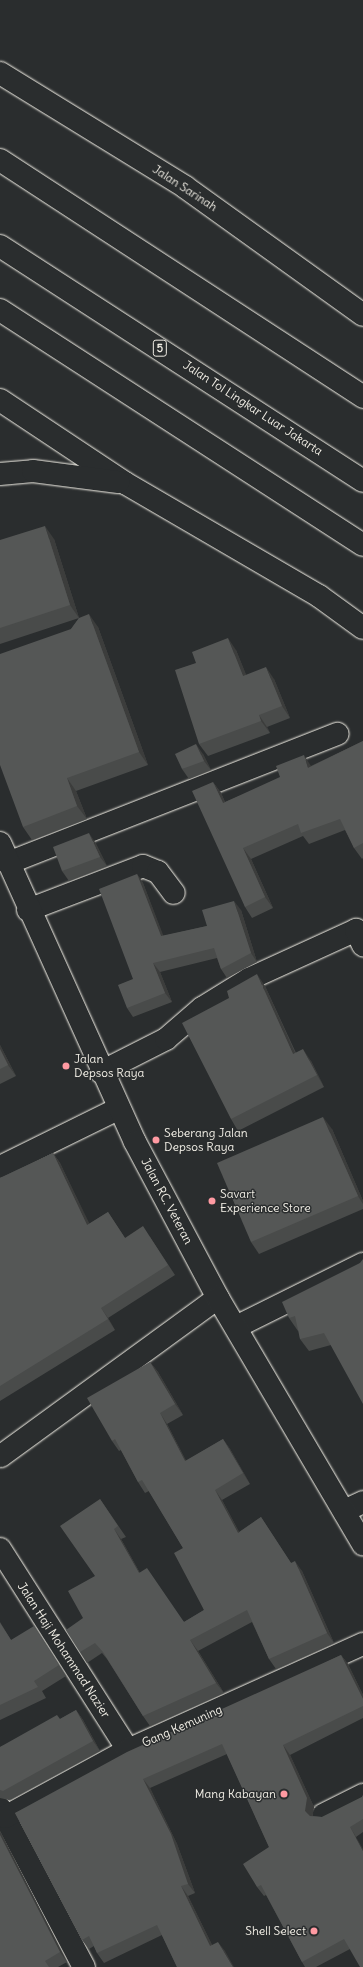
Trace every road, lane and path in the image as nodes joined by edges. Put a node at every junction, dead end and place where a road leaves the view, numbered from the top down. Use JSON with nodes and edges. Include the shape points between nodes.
{"nodes":[{"id":1,"x":0,"y":73,"type":"edge"},
{"id":2,"x":0,"y":160,"type":"edge"},
{"id":3,"x":0,"y":246,"type":"edge"},
{"id":4,"x":0,"y":310,"type":"edge"},
{"id":5,"x":363,"y":314,"type":"edge"},
{"id":6,"x":363,"y":397,"type":"edge"},
{"id":7,"x":0,"y":400,"type":"edge"},
{"id":8,"x":0,"y":474,"type":"edge"},
{"id":9,"x":363,"y":481,"type":"edge"},
{"id":10,"x":125,"y":483,"type":"junction"},
{"id":11,"x":363,"y":545,"type":"edge"},
{"id":12,"x":363,"y":628,"type":"edge"},
{"id":13,"x":338,"y":734,"type":"dead end"},
{"id":14,"x":4,"y":853,"type":"edge"},
{"id":15,"x":174,"y":893,"type":"dead end"},
{"id":16,"x":28,"y":910,"type":"junction"},
{"id":17,"x":359,"y":937,"type":"edge"},
{"id":18,"x":101,"y":1072,"type":"junction"},
{"id":19,"x":118,"y":1109,"type":"junction"},
{"id":20,"x":0,"y":1167,"type":"edge"},
{"id":21,"x":363,"y":1264,"type":"edge"},
{"id":22,"x":218,"y":1298,"type":"junction"},
{"id":23,"x":236,"y":1327,"type":"junction"},
{"id":24,"x":1,"y":1456,"type":"edge"},
{"id":25,"x":353,"y":1507,"type":"edge"},
{"id":26,"x":363,"y":1544,"type":"edge"},
{"id":27,"x":0,"y":1550,"type":"edge"},
{"id":28,"x":363,"y":1644,"type":"edge"},
{"id":29,"x":128,"y":1750,"type":"junction"},
{"id":30,"x":363,"y":1795,"type":"edge"},
{"id":31,"x":2,"y":1813,"type":"edge"},
{"id":32,"x":323,"y":1815,"type":"edge"},
{"id":33,"x":84,"y":1967,"type":"edge"}],
"edges":[{"from":1,"to":5,"type":"main road","name":"Jalan Sarinah","via":[[185,187]]},
{"from":2,"to":6,"type":"main road"},
{"from":3,"to":9,"type":"main road","name":"Jalan Tol Lingkar Luar Jakarta","number":"5","via":[[319,450]]},
{"from":4,"to":11,"type":"main road"},
{"from":7,"to":10,"type":"main road"},
{"from":8,"to":10,"type":"main road","via":[[33,471]]},
{"from":10,"to":12,"type":"main road","via":[[319,596]]},
{"from":13,"to":14,"type":"main road"},
{"from":14,"to":16,"type":"main road","name":"Jalan RC. Veteran"},
{"from":15,"to":16,"type":"main road","via":[[158,872],[143,866]]},
{"from":16,"to":18,"type":"main road","name":"Jalan RC. Veteran"},
{"from":17,"to":18,"type":"main road","via":[[249,979],[202,1008],[178,1030]]},
{"from":18,"to":19,"type":"main road","name":"Jalan RC. Veteran"},
{"from":19,"to":20,"type":"main road"},
{"from":19,"to":22,"type":"main road","name":"Jalan RC. Veteran"},
{"from":21,"to":23,"type":"main road"},
{"from":22,"to":23,"type":"main road","name":"Jalan RC. Veteran"},
{"from":22,"to":24,"type":"main road"},
{"from":23,"to":25,"type":"main road","name":"Jalan RC. Veteran"},
{"from":25,"to":26,"type":"main road","name":"Jalan RC. Veteran"},
{"from":27,"to":29,"type":"main road","name":"Jalan Haji Mohammad Nazier"},
{"from":28,"to":29,"type":"main road","name":"Gang Kemuning"},
{"from":29,"to":31,"type":"main road","name":"Gang Kemuning"},
{"from":30,"to":32,"type":"main road"},
{"from":31,"to":33,"type":"main road"}]}
